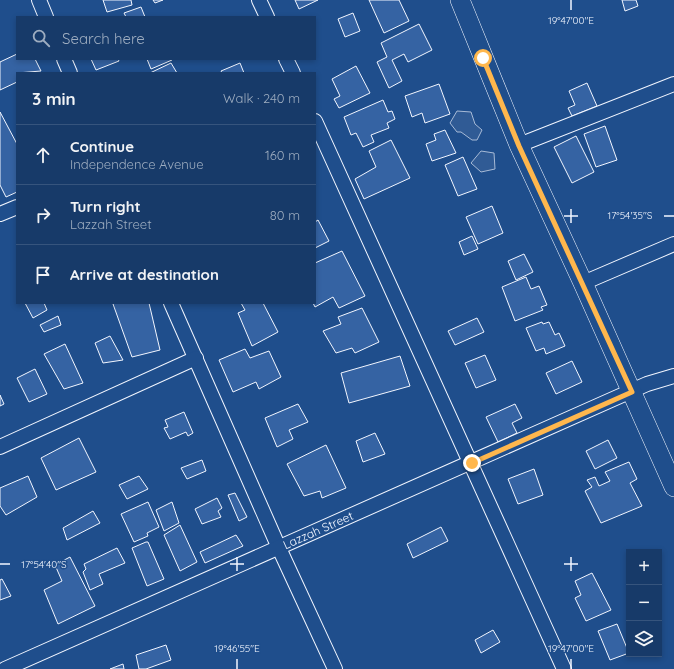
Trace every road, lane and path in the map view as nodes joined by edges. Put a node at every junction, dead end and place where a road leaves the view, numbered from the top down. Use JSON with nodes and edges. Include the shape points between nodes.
{"nodes":[{"id":1,"x":39,"y":0,"type":"edge"},
{"id":2,"x":259,"y":0,"type":"edge"},
{"id":3,"x":460,"y":0,"type":"edge"},
{"id":4,"x":46,"y":16,"type":"edge"},
{"id":5,"x":267,"y":16,"type":"edge"},
{"id":6,"x":64,"y":60,"type":"edge"},
{"id":7,"x":286,"y":60,"type":"edge"},
{"id":8,"x":70,"y":72,"type":"edge"},
{"id":9,"x":292,"y":72,"type":"edge"},
{"id":10,"x":674,"y":84,"type":"edge"},
{"id":11,"x":316,"y":123,"type":"edge"},
{"id":12,"x":519,"y":146,"type":"junction"},
{"id":13,"x":16,"y":207,"type":"edge"},
{"id":14,"x":0,"y":214,"type":"edge"},
{"id":15,"x":674,"y":244,"type":"edge"},
{"id":16,"x":583,"y":282,"type":"junction"},
{"id":17,"x":172,"y":304,"type":"edge"},
{"id":18,"x":196,"y":358,"type":"junction"},
{"id":19,"x":674,"y":376,"type":"edge"},
{"id":20,"x":632,"y":392,"type":"junction"},
{"id":21,"x":0,"y":446,"type":"edge"},
{"id":22,"x":472,"y":463,"type":"junction"},
{"id":23,"x":674,"y":488,"type":"edge"},
{"id":24,"x":279,"y":548,"type":"junction"},
{"id":25,"x":5,"y":669,"type":"edge"},
{"id":26,"x":336,"y":669,"type":"edge"},
{"id":27,"x":564,"y":669,"type":"edge"}],
"edges":[{"from":1,"to":4,"type":"street"},
{"from":2,"to":5,"type":"street"},
{"from":3,"to":12,"type":"street"},
{"from":6,"to":8,"type":"street"},
{"from":7,"to":9,"type":"street"},
{"from":10,"to":12,"type":"street"},
{"from":11,"to":22,"type":"street"},
{"from":12,"to":16,"type":"street"},
{"from":13,"to":14,"type":"street"},
{"from":15,"to":16,"type":"street"},
{"from":16,"to":20,"type":"street"},
{"from":17,"to":18,"type":"street"},
{"from":18,"to":21,"type":"street"},
{"from":18,"to":24,"type":"street"},
{"from":19,"to":20,"type":"street","name":"Lazzah Street","via":[[647,384]]},
{"from":20,"to":22,"type":"street","name":"Lazzah Street"},
{"from":20,"to":23,"type":"street"},
{"from":22,"to":24,"type":"street","name":"Lazzah Street"},
{"from":22,"to":27,"type":"street"},
{"from":24,"to":25,"type":"street","name":"Lazzah Street"},
{"from":24,"to":26,"type":"street"}]}
